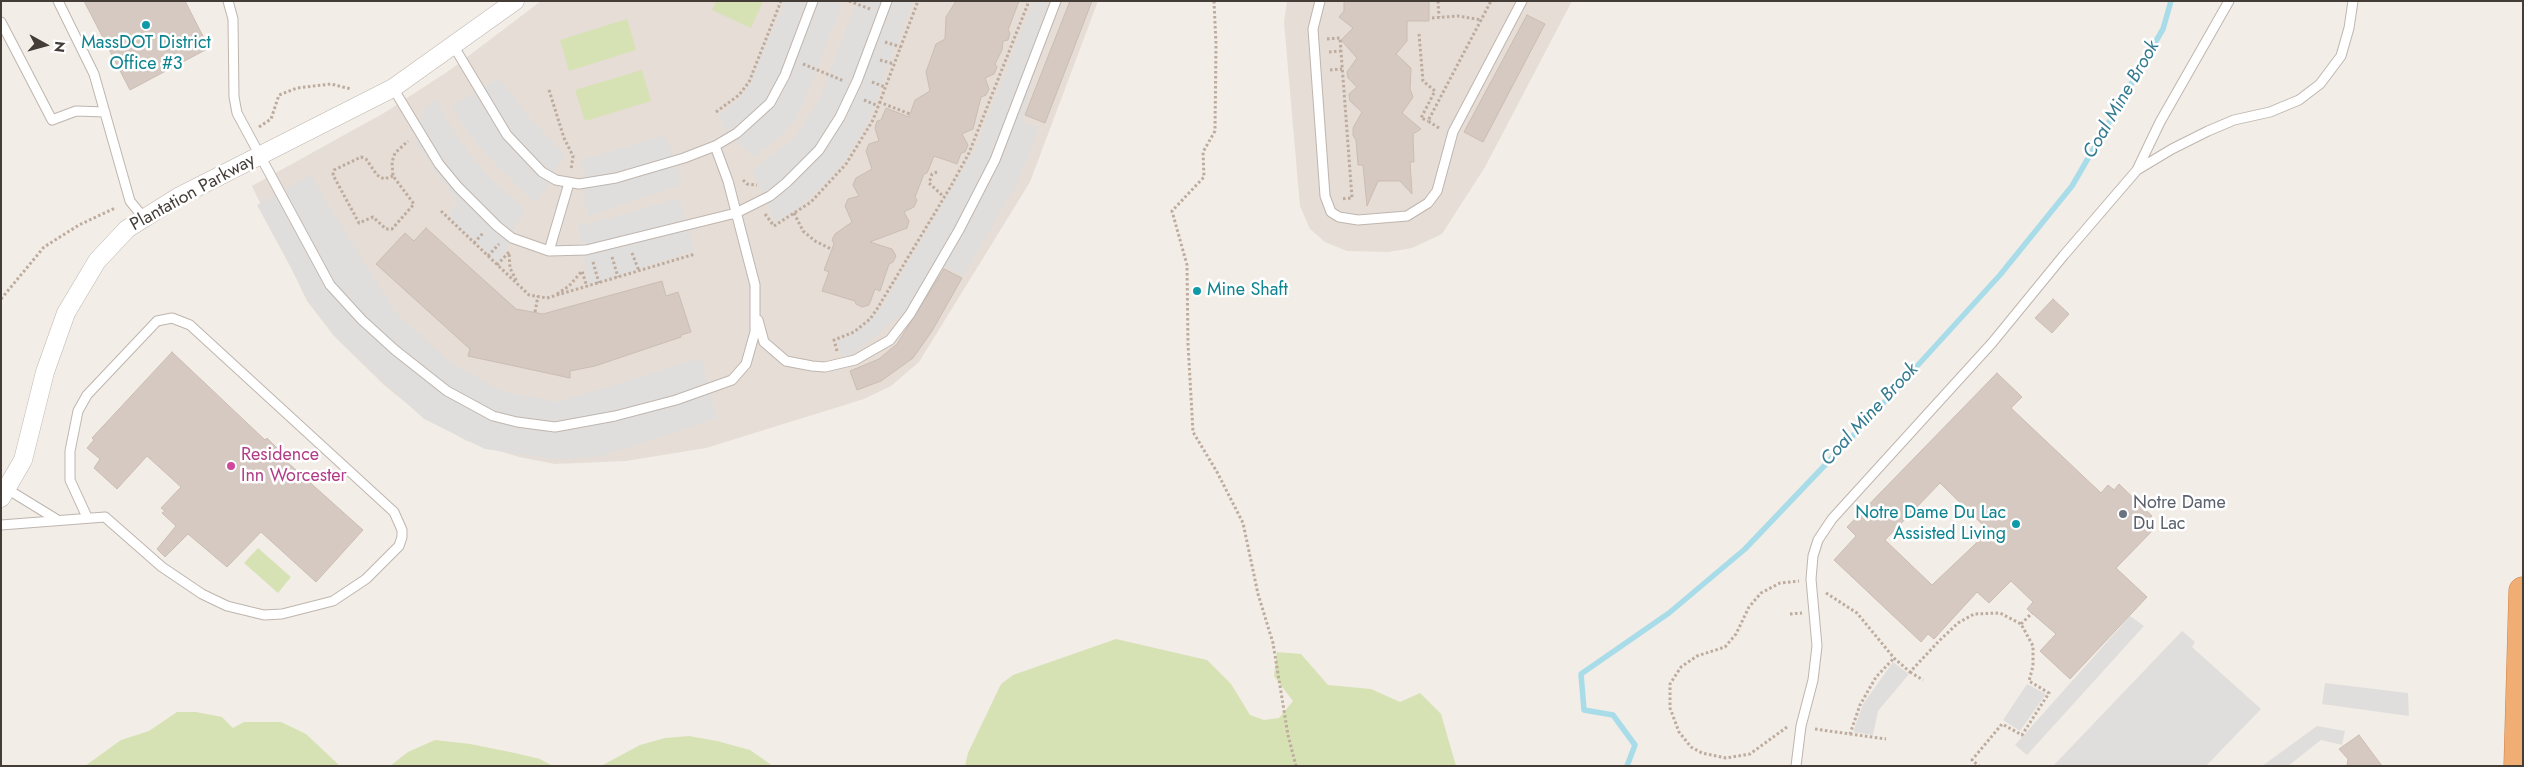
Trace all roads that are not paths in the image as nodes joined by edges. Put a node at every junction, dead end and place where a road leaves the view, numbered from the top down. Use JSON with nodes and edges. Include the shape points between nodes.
{"nodes":[{"id":1,"x":58,"y":1,"type":"edge"},
{"id":2,"x":228,"y":1,"type":"edge"},
{"id":3,"x":515,"y":1,"type":"edge"},
{"id":4,"x":813,"y":1,"type":"edge"},
{"id":5,"x":887,"y":1,"type":"edge"},
{"id":6,"x":1056,"y":1,"type":"edge"},
{"id":7,"x":1320,"y":1,"type":"edge"},
{"id":8,"x":1522,"y":1,"type":"edge"},
{"id":9,"x":2229,"y":1,"type":"edge"},
{"id":10,"x":2353,"y":1,"type":"edge"},
{"id":11,"x":1,"y":22,"type":"edge"},
{"id":12,"x":453,"y":45,"type":"junction"},
{"id":13,"x":393,"y":88,"type":"junction"},
{"id":14,"x":105,"y":112,"type":"junction"},
{"id":15,"x":716,"y":146,"type":"junction"},
{"id":16,"x":259,"y":156,"type":"junction"},
{"id":17,"x":2137,"y":170,"type":"junction"},
{"id":18,"x":569,"y":183,"type":"junction"},
{"id":19,"x":736,"y":213,"type":"junction"},
{"id":20,"x":143,"y":217,"type":"junction"},
{"id":21,"x":549,"y":251,"type":"junction"},
{"id":22,"x":756,"y":315,"type":"junction"},
{"id":23,"x":4,"y":493,"type":"edge"},
{"id":24,"x":86,"y":517,"type":"junction"},
{"id":25,"x":56,"y":519,"type":"junction"},
{"id":26,"x":1,"y":525,"type":"edge"},
{"id":27,"x":2523,"y":591,"type":"edge"},
{"id":28,"x":1796,"y":766,"type":"edge"},
{"id":29,"x":2518,"y":766,"type":"edge"}],
"edges":[{"from":1,"to":14,"type":"lane","via":[[94,74]]},
{"from":2,"to":16,"type":"lane","via":[[233,19],[234,97],[237,112]]},
{"from":3,"to":12,"type":"street","name":"Plantation Parkway"},
{"from":4,"to":15,"type":"lane","via":[[785,75],[770,103],[737,133]]},
{"from":5,"to":19,"type":"lane","via":[[852,95],[819,150],[770,196]]},
{"from":6,"to":22,"type":"lane","via":[[995,160],[910,314],[890,340],[855,360],[825,367],[786,361],[764,342]]},
{"from":7,"to":8,"type":"lane","via":[[1313,29],[1325,196],[1331,212],[1339,217],[1358,220],[1408,216],[1428,203],[1437,191],[1453,132]]},
{"from":9,"to":17,"type":"lane","via":[[2160,122]]},
{"from":10,"to":17,"type":"lane","via":[[2341,56],[2320,84],[2299,100],[2208,131]]},
{"from":11,"to":14,"type":"lane","via":[[52,120],[76,111]]},
{"from":12,"to":13,"type":"street","name":"Plantation Parkway"},
{"from":12,"to":18,"type":"lane","via":[[507,135],[542,172]]},
{"from":13,"to":16,"type":"street","name":"Plantation Parkway"},
{"from":13,"to":21,"type":"lane","via":[[439,164],[477,208],[512,238]]},
{"from":14,"to":20,"type":"lane","via":[[130,200]]},
{"from":15,"to":18,"type":"lane","via":[[616,178]]},
{"from":15,"to":19,"type":"lane"},
{"from":16,"to":20,"type":"street","name":"Plantation Parkway"},
{"from":16,"to":22,"type":"lane","via":[[330,285],[395,350],[447,391],[494,416],[555,428],[650,407],[732,380],[746,364]]},
{"from":17,"to":28,"type":"lane","via":[[1992,343],[1832,519],[1818,540],[1813,556],[1812,583],[1816,646],[1813,680],[1801,726]]},
{"from":18,"to":21,"type":"lane"},
{"from":19,"to":21,"type":"lane","via":[[609,246]]},
{"from":19,"to":22,"type":"lane","via":[[755,285]]},
{"from":20,"to":23,"type":"street","name":"Plantation Parkway","via":[[97,261],[66,313],[45,372],[23,460]]},
{"from":23,"to":25,"type":"lane"},
{"from":24,"to":24,"type":"lane","via":[[105,517],[162,567],[202,594],[227,606],[264,615],[282,614],[333,601],[366,579],[400,546],[402,537],[394,512],[190,325],[172,318],[157,321],[87,395],[78,411],[70,451],[70,480]]},
{"from":24,"to":25,"type":"lane"},
{"from":25,"to":26,"type":"lane"},
{"from":27,"to":29,"type":"highway"}]}
